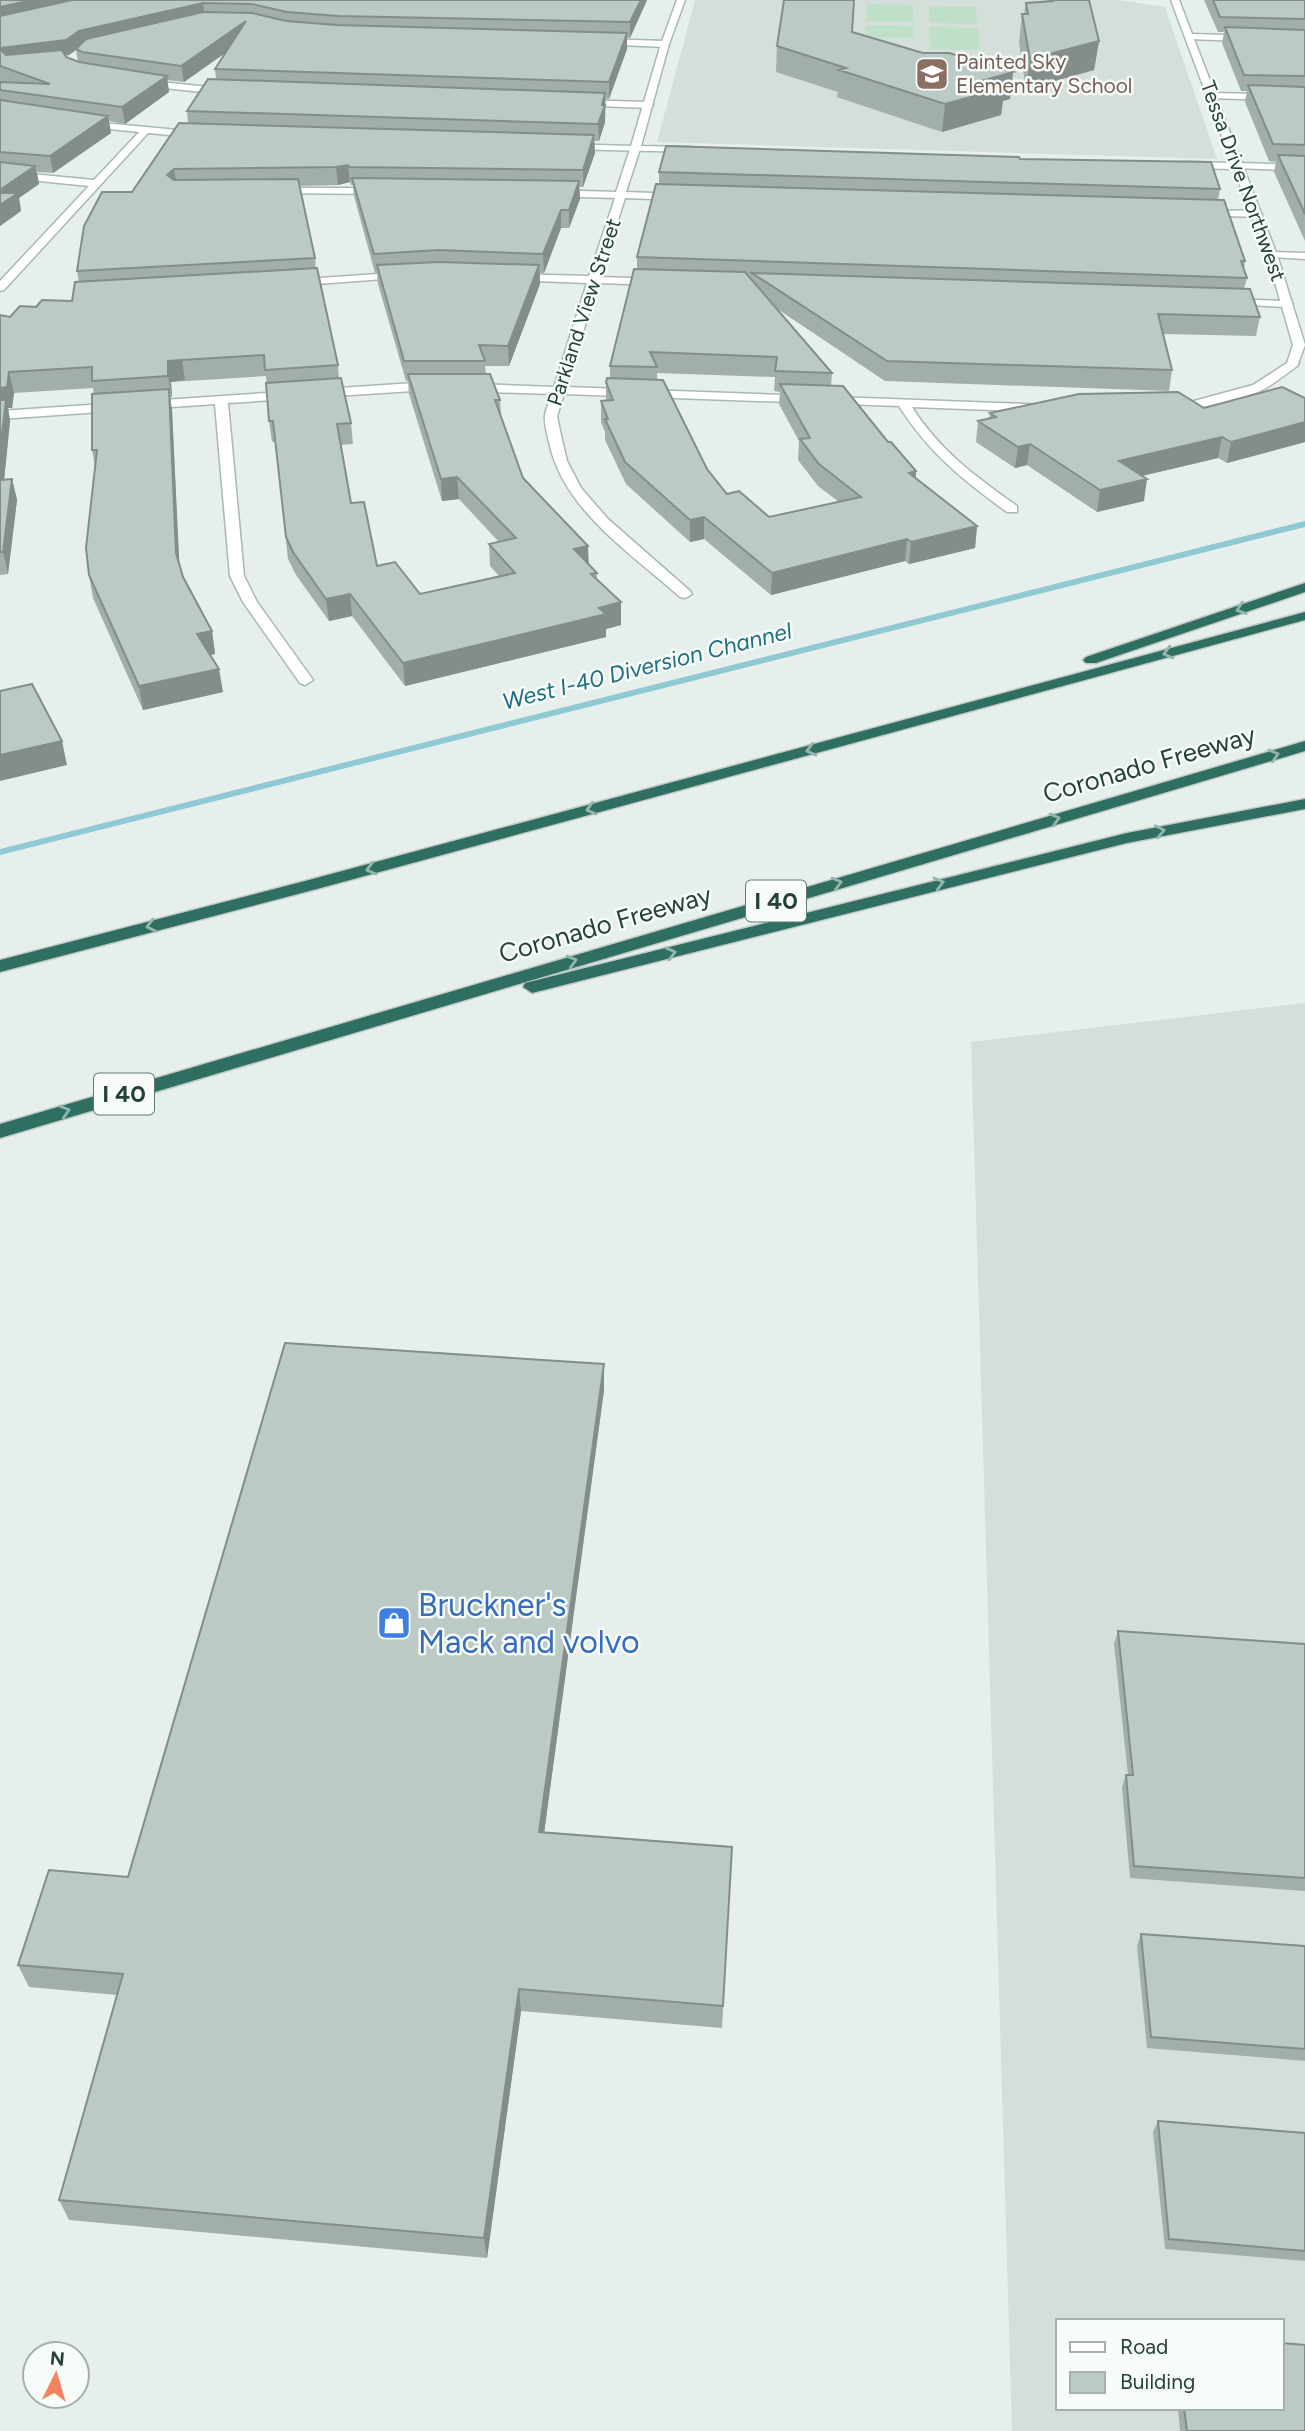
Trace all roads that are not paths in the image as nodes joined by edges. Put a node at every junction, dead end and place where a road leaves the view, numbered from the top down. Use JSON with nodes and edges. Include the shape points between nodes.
{"nodes":[{"id":1,"x":681,"y":0,"type":"edge"},
{"id":2,"x":1175,"y":0,"type":"edge"},
{"id":3,"x":1190,"y":37,"type":"junction"},
{"id":4,"x":1305,"y":40,"type":"edge"},
{"id":5,"x":588,"y":42,"type":"edge"},
{"id":6,"x":665,"y":44,"type":"junction"},
{"id":7,"x":124,"y":81,"type":"edge"},
{"id":8,"x":235,"y":93,"type":"edge"},
{"id":9,"x":1212,"y":96,"type":"junction"},
{"id":10,"x":1305,"y":99,"type":"edge"},
{"id":11,"x":568,"y":102,"type":"edge"},
{"id":12,"x":648,"y":104,"type":"junction"},
{"id":13,"x":65,"y":122,"type":"edge"},
{"id":14,"x":144,"y":132,"type":"junction"},
{"id":15,"x":214,"y":136,"type":"edge"},
{"id":16,"x":554,"y":146,"type":"edge"},
{"id":17,"x":635,"y":149,"type":"junction"},
{"id":18,"x":698,"y":151,"type":"edge"},
{"id":19,"x":1173,"y":164,"type":"edge"},
{"id":20,"x":1240,"y":166,"type":"junction"},
{"id":21,"x":1305,"y":168,"type":"edge"},
{"id":22,"x":0,"y":173,"type":"edge"},
{"id":23,"x":94,"y":183,"type":"junction"},
{"id":24,"x":258,"y":191,"type":"edge"},
{"id":25,"x":393,"y":191,"type":"edge"},
{"id":26,"x":540,"y":192,"type":"edge"},
{"id":27,"x":621,"y":195,"type":"junction"},
{"id":28,"x":690,"y":197,"type":"edge"},
{"id":29,"x":1190,"y":212,"type":"edge"},
{"id":30,"x":1257,"y":214,"type":"junction"},
{"id":31,"x":1272,"y":255,"type":"junction"},
{"id":32,"x":1305,"y":256,"type":"edge"},
{"id":33,"x":419,"y":275,"type":"edge"},
{"id":34,"x":495,"y":277,"type":"edge"},
{"id":35,"x":593,"y":280,"type":"junction"},
{"id":36,"x":285,"y":283,"type":"edge"},
{"id":37,"x":668,"y":283,"type":"edge"},
{"id":38,"x":0,"y":288,"type":"edge"},
{"id":39,"x":1221,"y":302,"type":"edge"},
{"id":40,"x":1287,"y":304,"type":"junction"},
{"id":41,"x":558,"y":390,"type":"junction"},
{"id":42,"x":221,"y":399,"type":"junction"},
{"id":43,"x":904,"y":404,"type":"junction"},
{"id":44,"x":1053,"y":408,"type":"edge"},
{"id":45,"x":1158,"y":408,"type":"edge"},
{"id":46,"x":0,"y":415,"type":"edge"},
{"id":47,"x":1012,"y":509,"type":"dead end"},
{"id":48,"x":1305,"y":587,"type":"edge"},
{"id":49,"x":685,"y":594,"type":"dead end"},
{"id":50,"x":1305,"y":616,"type":"edge"},
{"id":51,"x":305,"y":680,"type":"dead end"},
{"id":52,"x":876,"y":732,"type":"junction"},
{"id":53,"x":1305,"y":746,"type":"edge"},
{"id":54,"x":1305,"y":804,"type":"edge"},
{"id":55,"x":0,"y":966,"type":"edge"},
{"id":56,"x":248,"y":1056,"type":"junction"},
{"id":57,"x":0,"y":1131,"type":"edge"}],
"edges":[{"from":1,"to":6,"type":"street","name":"Parkland View Street"},
{"from":2,"to":3,"type":"street","name":"Tessa Drive Northwest"},
{"from":3,"to":4,"type":"street"},
{"from":3,"to":9,"type":"street","name":"Tessa Drive Northwest"},
{"from":5,"to":6,"type":"street"},
{"from":6,"to":12,"type":"street","name":"Parkland View Street"},
{"from":7,"to":8,"type":"street"},
{"from":9,"to":10,"type":"street"},
{"from":9,"to":20,"type":"street","name":"Tessa Drive Northwest"},
{"from":11,"to":12,"type":"street"},
{"from":12,"to":17,"type":"street","name":"Parkland View Street"},
{"from":13,"to":14,"type":"street"},
{"from":14,"to":15,"type":"street"},
{"from":14,"to":23,"type":"street"},
{"from":16,"to":17,"type":"street"},
{"from":17,"to":18,"type":"street"},
{"from":17,"to":27,"type":"street","name":"Parkland View Street"},
{"from":19,"to":20,"type":"street"},
{"from":20,"to":21,"type":"street"},
{"from":20,"to":30,"type":"street","name":"Tessa Drive Northwest"},
{"from":22,"to":23,"type":"street"},
{"from":23,"to":38,"type":"street"},
{"from":24,"to":25,"type":"street"},
{"from":26,"to":27,"type":"street"},
{"from":27,"to":28,"type":"street"},
{"from":27,"to":35,"type":"street","name":"Parkland View Street"},
{"from":29,"to":30,"type":"street"},
{"from":30,"to":31,"type":"street","name":"Tessa Drive Northwest"},
{"from":31,"to":32,"type":"street"},
{"from":31,"to":40,"type":"street","name":"Tessa Drive Northwest"},
{"from":33,"to":36,"type":"street"},
{"from":34,"to":35,"type":"street"},
{"from":35,"to":37,"type":"street"},
{"from":35,"to":41,"type":"street","name":"Parkland View Street"},
{"from":39,"to":40,"type":"street"},
{"from":40,"to":45,"type":"street","name":"Tessa Drive Northwest","via":[[1299,345],[1293,363],[1257,388],[1194,405]]},
{"from":41,"to":42,"type":"street","via":[[417,386]]},
{"from":41,"to":43,"type":"street"},
{"from":41,"to":49,"type":"street","name":"Parkland View Street","via":[[551,416],[566,475],[585,503]]},
{"from":42,"to":46,"type":"street"},
{"from":42,"to":51,"type":"street","via":[[237,576]]},
{"from":43,"to":44,"type":"street"},
{"from":43,"to":47,"type":"street","via":[[922,435],[951,466]]},
{"from":48,"to":52,"type":"highway","one_way":true},
{"from":50,"to":52,"type":"highway","one_way":true},
{"from":52,"to":55,"type":"highway","one_way":true},
{"from":56,"to":53,"type":"highway","name":"Coronado Freeway","number":"I 40","one_way":true},
{"from":56,"to":54,"type":"highway","one_way":true,"via":[[758,932],[968,875]]},
{"from":57,"to":56,"type":"highway","name":"Coronado Freeway","number":"I 40","one_way":true}]}
